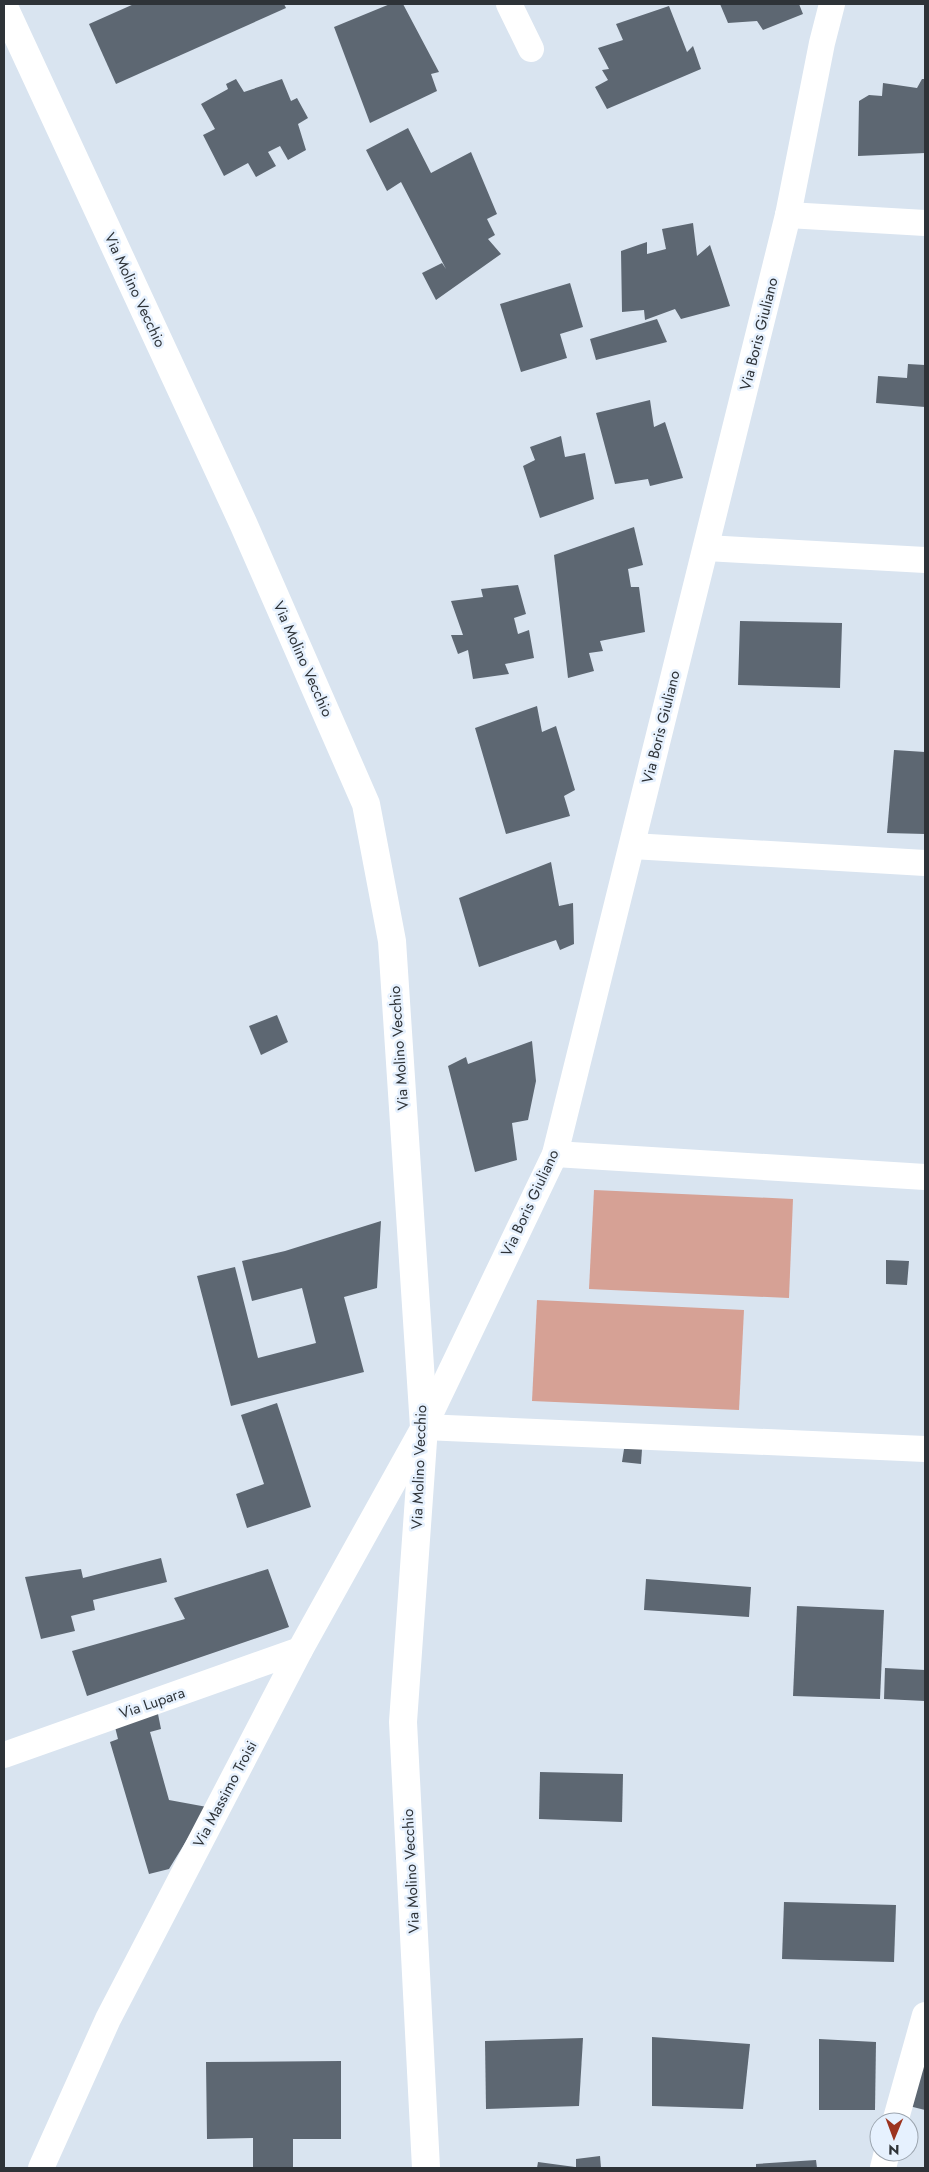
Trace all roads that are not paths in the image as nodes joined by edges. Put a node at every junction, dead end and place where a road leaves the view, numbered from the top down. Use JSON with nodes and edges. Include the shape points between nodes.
{"nodes":[{"id":1,"x":509,"y":4,"type":"edge"},
{"id":2,"x":832,"y":4,"type":"edge"},
{"id":3,"x":4,"y":7,"type":"edge"},
{"id":4,"x":531,"y":49,"type":"dead end"},
{"id":5,"x":788,"y":215,"type":"junction"},
{"id":6,"x":925,"y":223,"type":"edge"},
{"id":7,"x":706,"y":548,"type":"junction"},
{"id":8,"x":925,"y":560,"type":"edge"},
{"id":9,"x":632,"y":846,"type":"junction"},
{"id":10,"x":925,"y":863,"type":"edge"},
{"id":11,"x":555,"y":1154,"type":"junction"},
{"id":12,"x":925,"y":1177,"type":"edge"},
{"id":13,"x":424,"y":1427,"type":"junction"},
{"id":14,"x":925,"y":1449,"type":"edge"},
{"id":15,"x":300,"y":1650,"type":"junction"},
{"id":16,"x":4,"y":1755,"type":"edge"},
{"id":17,"x":925,"y":2014,"type":"edge"},
{"id":18,"x":899,"y":2112,"type":"edge"},
{"id":19,"x":41,"y":2168,"type":"edge"},
{"id":20,"x":426,"y":2168,"type":"edge"}],
"edges":[{"from":1,"to":4,"type":"street"},
{"from":2,"to":5,"type":"street","name":"Via Boris Giuliano"},
{"from":3,"to":13,"type":"street","name":"Via Molino Vecchio","via":[[239,514],[366,804],[392,941]]},
{"from":5,"to":6,"type":"street"},
{"from":5,"to":7,"type":"street","name":"Via Boris Giuliano"},
{"from":7,"to":8,"type":"street"},
{"from":7,"to":9,"type":"street","name":"Via Boris Giuliano"},
{"from":9,"to":10,"type":"street"},
{"from":9,"to":11,"type":"street","name":"Via Boris Giuliano"},
{"from":11,"to":12,"type":"street"},
{"from":11,"to":13,"type":"street","name":"Via Boris Giuliano"},
{"from":13,"to":14,"type":"street"},
{"from":13,"to":15,"type":"street","name":"Via Massimo Troisi"},
{"from":13,"to":20,"type":"street","name":"Via Molino Vecchio","via":[[403,1722]]},
{"from":15,"to":16,"type":"street","name":"Via Lupara"},
{"from":15,"to":19,"type":"street","name":"Via Massimo Troisi","via":[[108,2019]]},
{"from":17,"to":18,"type":"street"}]}
